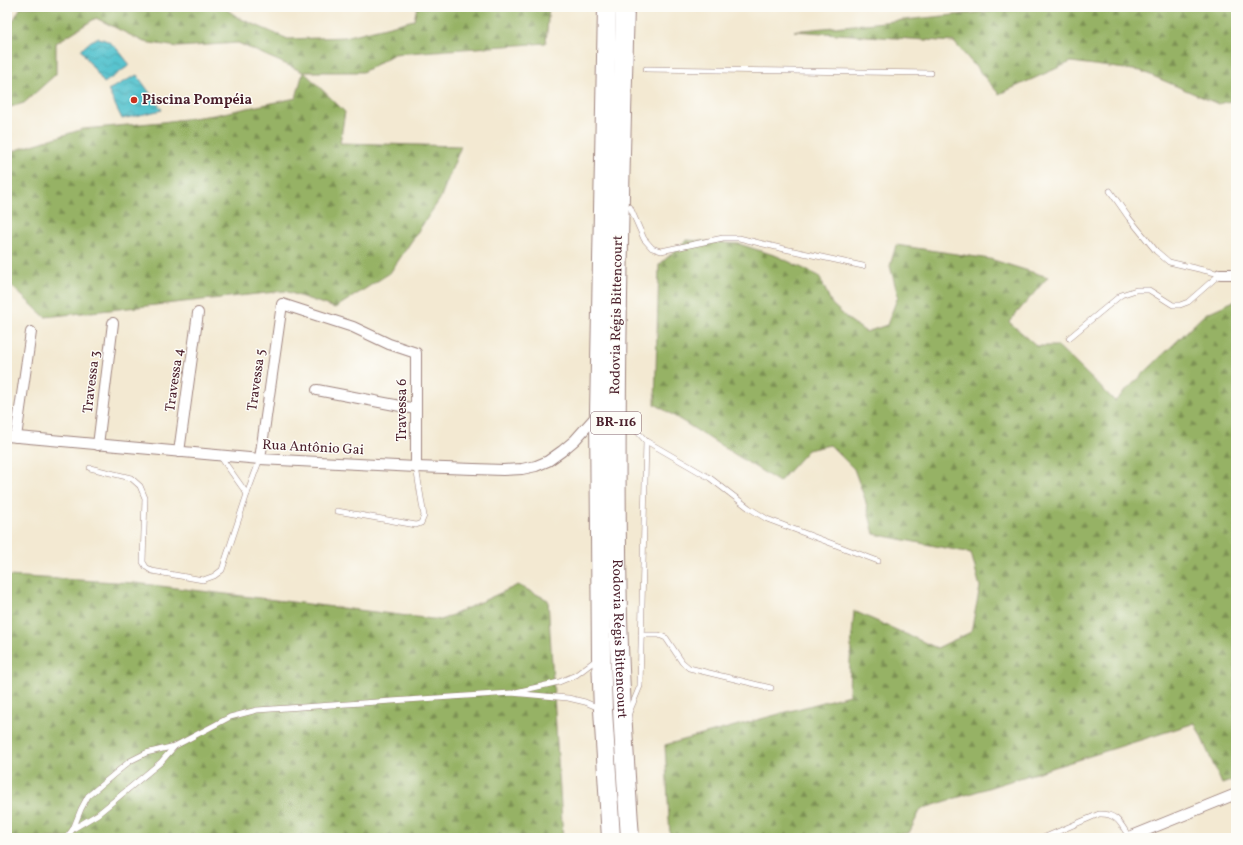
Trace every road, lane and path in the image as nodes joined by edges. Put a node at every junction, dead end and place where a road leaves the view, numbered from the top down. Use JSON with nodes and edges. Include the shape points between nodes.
{"nodes":[{"id":1,"x":608,"y":7,"type":"edge"},
{"id":2,"x":625,"y":7,"type":"edge"},
{"id":3,"x":646,"y":69,"type":"dead end"},
{"id":4,"x":931,"y":72,"type":"dead end"},
{"id":5,"x":1110,"y":191,"type":"dead end"},
{"id":6,"x":630,"y":207,"type":"dead end"},
{"id":7,"x":863,"y":266,"type":"dead end"},
{"id":8,"x":1220,"y":274,"type":"junction"},
{"id":9,"x":1236,"y":274,"type":"edge"},
{"id":10,"x":198,"y":313,"type":"dead end"},
{"id":11,"x":113,"y":323,"type":"dead end"},
{"id":12,"x":31,"y":332,"type":"dead end"},
{"id":13,"x":1069,"y":338,"type":"dead end"},
{"id":14,"x":416,"y":353,"type":"joint"},
{"id":15,"x":317,"y":390,"type":"dead end"},
{"id":16,"x":416,"y":409,"type":"junction"},
{"id":17,"x":607,"y":411,"type":"junction"},
{"id":18,"x":11,"y":436,"type":"edge"},
{"id":19,"x":646,"y":441,"type":"junction"},
{"id":20,"x":98,"y":445,"type":"junction"},
{"id":21,"x":179,"y":452,"type":"junction"},
{"id":22,"x":220,"y":456,"type":"junction"},
{"id":23,"x":260,"y":459,"type":"junction"},
{"id":24,"x":416,"y":467,"type":"junction"},
{"id":25,"x":90,"y":468,"type":"dead end"},
{"id":26,"x":246,"y":494,"type":"junction"},
{"id":27,"x":337,"y":511,"type":"dead end"},
{"id":28,"x":878,"y":561,"type":"dead end"},
{"id":29,"x":641,"y":634,"type":"junction"},
{"id":30,"x":601,"y":657,"type":"junction"},
{"id":31,"x":771,"y":688,"type":"dead end"},
{"id":32,"x":511,"y":693,"type":"junction"},
{"id":33,"x":603,"y":710,"type":"junction"},
{"id":34,"x":622,"y":729,"type":"junction"},
{"id":35,"x":175,"y":746,"type":"junction"},
{"id":36,"x":1236,"y":794,"type":"edge"},
{"id":37,"x":73,"y":829,"type":"junction"},
{"id":38,"x":66,"y":838,"type":"edge"},
{"id":39,"x":611,"y":838,"type":"edge"},
{"id":40,"x":630,"y":838,"type":"edge"},
{"id":41,"x":1043,"y":838,"type":"edge"},
{"id":42,"x":1128,"y":838,"type":"edge"}],
"edges":[{"from":1,"to":17,"type":"highway","name":"Rodovia Régis Bittencourt","number":"BR-116"},
{"from":2,"to":17,"type":"highway","name":"Rodovia Régis Bittencourt","number":"BR-116","via":[[619,221]]},
{"from":3,"to":4,"type":"lane"},
{"from":5,"to":8,"type":"lane","via":[[1156,250],[1169,262]]},
{"from":6,"to":7,"type":"lane","via":[[644,239],[652,248],[661,251],[723,238],[739,238]]},
{"from":8,"to":9,"type":"street"},
{"from":8,"to":13,"type":"lane","via":[[1188,302],[1180,305],[1173,305],[1149,290],[1136,290],[1120,295]]},
{"from":10,"to":21,"type":"street","name":"Travessa 4"},
{"from":11,"to":20,"type":"street","name":"Travessa 3"},
{"from":12,"to":18,"type":"street"},
{"from":14,"to":16,"type":"street","name":"Travessa 6"},
{"from":14,"to":23,"type":"street","name":"Travessa 5","via":[[353,327],[282,304]]},
{"from":15,"to":16,"type":"street"},
{"from":16,"to":24,"type":"street","name":"Travessa 6"},
{"from":17,"to":19,"type":"lane"},
{"from":17,"to":24,"type":"street","name":"Rua Antônio Gai","via":[[562,451],[536,466],[503,470]]},
{"from":17,"to":30,"type":"highway","name":"Rodovia Régis Bittencourt","number":"BR-116"},
{"from":17,"to":34,"type":"highway","name":"Rodovia Régis Bittencourt","number":"BR-116"},
{"from":18,"to":20,"type":"street","name":"Rua Antônio Gai"},
{"from":19,"to":28,"type":"lane","via":[[710,478],[767,519]]},
{"from":19,"to":29,"type":"lane"},
{"from":20,"to":21,"type":"street","name":"Rua Antônio Gai"},
{"from":21,"to":22,"type":"street","name":"Rua Antônio Gai"},
{"from":22,"to":23,"type":"street","name":"Rua Antônio Gai"},
{"from":22,"to":26,"type":"lane"},
{"from":23,"to":24,"type":"street","name":"Rua Antônio Gai"},
{"from":23,"to":26,"type":"lane"},
{"from":24,"to":27,"type":"lane","via":[[424,516],[421,523],[416,525]]},
{"from":25,"to":26,"type":"lane","via":[[131,478],[140,486],[145,498],[143,562],[146,567],[152,571],[203,580],[222,570]]},
{"from":29,"to":31,"type":"lane","via":[[659,634],[666,638],[689,668]]},
{"from":29,"to":34,"type":"lane","via":[[640,686]]},
{"from":30,"to":32,"type":"lane","via":[[576,675],[559,682]]},
{"from":30,"to":33,"type":"highway","name":"Rodovia Régis Bittencourt","number":"BR-116"},
{"from":32,"to":33,"type":"lane","via":[[568,698]]},
{"from":32,"to":35,"type":"lane","via":[[257,710],[230,717]]},
{"from":33,"to":39,"type":"highway","name":"Rodovia Régis Bittencourt","number":"BR-116"},
{"from":34,"to":40,"type":"highway","name":"Rodovia Régis Bittencourt","number":"BR-116"},
{"from":35,"to":37,"type":"lane","via":[[161,762],[98,814]]},
{"from":35,"to":37,"type":"lane","via":[[146,753],[124,766],[88,796]]},
{"from":36,"to":42,"type":"street"},
{"from":37,"to":38,"type":"lane"},
{"from":41,"to":42,"type":"lane","via":[[1106,813],[1120,822]]}]}
